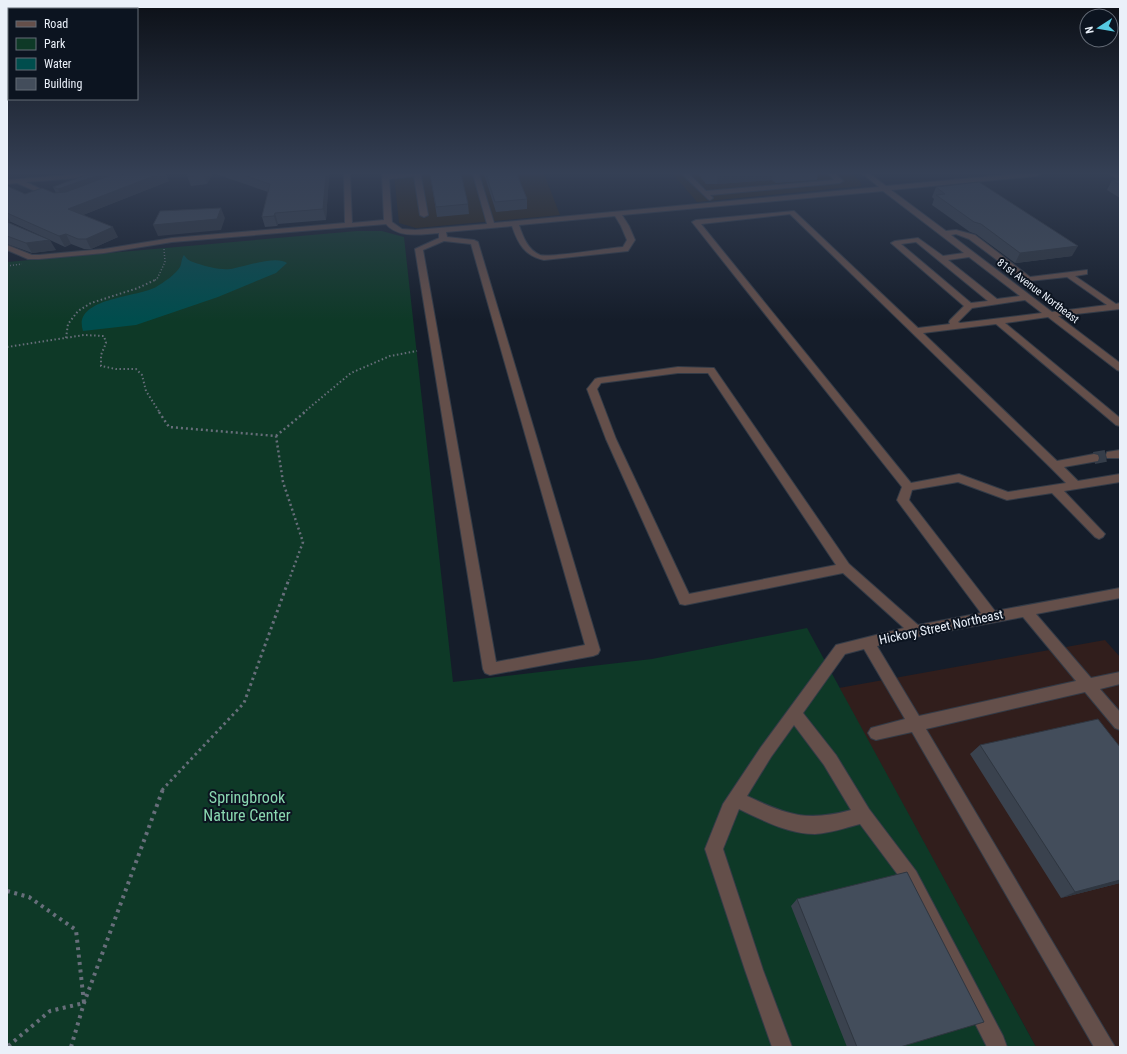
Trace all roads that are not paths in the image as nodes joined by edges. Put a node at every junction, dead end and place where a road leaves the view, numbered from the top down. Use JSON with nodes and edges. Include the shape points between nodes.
{"nodes":[{"id":1,"x":376,"y":223,"type":"edge"},
{"id":2,"x":389,"y":223,"type":"edge"},
{"id":3,"x":514,"y":223,"type":"edge"},
{"id":4,"x":515,"y":223,"type":"edge"},
{"id":5,"x":623,"y":223,"type":"edge"},
{"id":6,"x":697,"y":223,"type":"edge"},
{"id":7,"x":804,"y":223,"type":"edge"},
{"id":8,"x":930,"y":223,"type":"edge"},
{"id":9,"x":349,"y":226,"type":"joint"},
{"id":10,"x":491,"y":226,"type":"joint"},
{"id":11,"x":944,"y":234,"type":"junction"},
{"id":12,"x":442,"y":235,"type":"junction"},
{"id":13,"x":7,"y":247,"type":"edge"},
{"id":14,"x":58,"y":248,"type":"edge"},
{"id":15,"x":71,"y":254,"type":"junction"},
{"id":16,"x":971,"y":254,"type":"junction"},
{"id":17,"x":941,"y":258,"type":"junction"},
{"id":18,"x":1084,"y":272,"type":"dead end"},
{"id":19,"x":1068,"y":274,"type":"junction"},
{"id":20,"x":1028,"y":279,"type":"junction"},
{"id":21,"x":1007,"y":282,"type":"junction"},
{"id":22,"x":1027,"y":297,"type":"junction"},
{"id":23,"x":995,"y":302,"type":"junction"},
{"id":24,"x":969,"y":306,"type":"junction"},
{"id":25,"x":1118,"y":307,"type":"edge"},
{"id":26,"x":1051,"y":315,"type":"junction"},
{"id":27,"x":998,"y":320,"type":"junction"},
{"id":28,"x":957,"y":325,"type":"junction"},
{"id":29,"x":918,"y":331,"type":"junction"},
{"id":30,"x":1120,"y":368,"type":"edge"},
{"id":31,"x":1120,"y":423,"type":"edge"},
{"id":32,"x":1094,"y":458,"type":"tunnel mouth"},
{"id":33,"x":1055,"y":465,"type":"junction"},
{"id":34,"x":1120,"y":478,"type":"edge"},
{"id":35,"x":1077,"y":486,"type":"junction"},
{"id":36,"x":908,"y":488,"type":"junction"},
{"id":37,"x":1055,"y":489,"type":"junction"},
{"id":38,"x":1099,"y":534,"type":"dead end"},
{"id":39,"x":845,"y":568,"type":"junction"},
{"id":40,"x":1120,"y":593,"type":"edge"},
{"id":41,"x":1025,"y":610,"type":"junction"},
{"id":42,"x":991,"y":616,"type":"junction"},
{"id":43,"x":916,"y":631,"type":"junction"},
{"id":44,"x":868,"y":643,"type":"junction"},
{"id":45,"x":1120,"y":678,"type":"edge"},
{"id":46,"x":1087,"y":684,"type":"junction"},
{"id":47,"x":794,"y":713,"type":"junction"},
{"id":48,"x":1120,"y":723,"type":"edge"},
{"id":49,"x":916,"y":724,"type":"junction"},
{"id":50,"x":876,"y":732,"type":"dead end"},
{"id":51,"x":736,"y":799,"type":"junction"},
{"id":52,"x":863,"y":815,"type":"junction"},
{"id":53,"x":782,"y":1047,"type":"edge"},
{"id":54,"x":996,"y":1047,"type":"edge"},
{"id":55,"x":1105,"y":1047,"type":"edge"}],
"edges":[{"from":1,"to":9,"type":"street"},
{"from":2,"to":12,"type":"street","via":[[398,230]]},
{"from":3,"to":10,"type":"street"},
{"from":4,"to":5,"type":"street","via":[[529,252],[544,258],[625,249],[631,240]]},
{"from":6,"to":36,"type":"street"},
{"from":7,"to":29,"type":"street"},
{"from":8,"to":11,"type":"street","name":"81st Avenue Northeast"},
{"from":9,"to":15,"type":"street","via":[[163,241]]},
{"from":10,"to":12,"type":"street"},
{"from":11,"to":16,"type":"street","name":"81st Avenue Northeast"},
{"from":11,"to":20,"type":"street","via":[[956,232],[972,237]]},
{"from":12,"to":12,"type":"street","via":[[419,249],[490,669],[593,650],[474,242]]},
{"from":13,"to":15,"type":"street","via":[[31,257]]},
{"from":14,"to":15,"type":"street"},
{"from":16,"to":17,"type":"street"},
{"from":16,"to":21,"type":"street","name":"81st Avenue Northeast"},
{"from":17,"to":23,"type":"street"},
{"from":17,"to":24,"type":"street","via":[[918,240],[895,243]]},
{"from":18,"to":19,"type":"street"},
{"from":19,"to":20,"type":"street"},
{"from":19,"to":25,"type":"street"},
{"from":20,"to":21,"type":"street"},
{"from":21,"to":22,"type":"street","name":"81st Avenue Northeast"},
{"from":22,"to":23,"type":"street"},
{"from":22,"to":26,"type":"street","name":"81st Avenue Northeast"},
{"from":23,"to":24,"type":"street"},
{"from":24,"to":28,"type":"street","via":[[953,322]]},
{"from":25,"to":26,"type":"street"},
{"from":26,"to":27,"type":"street"},
{"from":26,"to":30,"type":"street","name":"81st Avenue Northeast"},
{"from":27,"to":28,"type":"street"},
{"from":27,"to":31,"type":"street"},
{"from":28,"to":29,"type":"street"},
{"from":29,"to":33,"type":"street"},
{"from":32,"to":33,"type":"street"},
{"from":33,"to":35,"type":"street"},
{"from":34,"to":35,"type":"street"},
{"from":35,"to":37,"type":"street"},
{"from":36,"to":37,"type":"street","via":[[959,478],[1007,496]]},
{"from":36,"to":42,"type":"street","via":[[903,500]]},
{"from":37,"to":38,"type":"street"},
{"from":39,"to":39,"type":"street","via":[[711,370],[678,370],[598,381],[592,389],[611,438],[685,600]]},
{"from":39,"to":43,"type":"street"},
{"from":40,"to":41,"type":"street","name":"Hickory Street Northeast"},
{"from":41,"to":42,"type":"street","name":"Hickory Street Northeast"},
{"from":41,"to":46,"type":"street"},
{"from":42,"to":43,"type":"street","name":"Hickory Street Northeast"},
{"from":43,"to":44,"type":"street","name":"Hickory Street Northeast"},
{"from":44,"to":47,"type":"street","name":"Hickory Street Northeast","via":[[841,649]]},
{"from":44,"to":49,"type":"street"},
{"from":45,"to":46,"type":"street"},
{"from":46,"to":48,"type":"street"},
{"from":46,"to":49,"type":"street"},
{"from":47,"to":51,"type":"street","name":"Hickory Street Northeast"},
{"from":47,"to":52,"type":"street","via":[[830,760]]},
{"from":49,"to":50,"type":"street"},
{"from":49,"to":55,"type":"street"},
{"from":51,"to":52,"type":"street","via":[[797,825],[825,825]]},
{"from":51,"to":53,"type":"street","name":"Hickory Street Northeast","via":[[728,810],[714,849]]},
{"from":52,"to":54,"type":"street","via":[[910,877]]}]}
